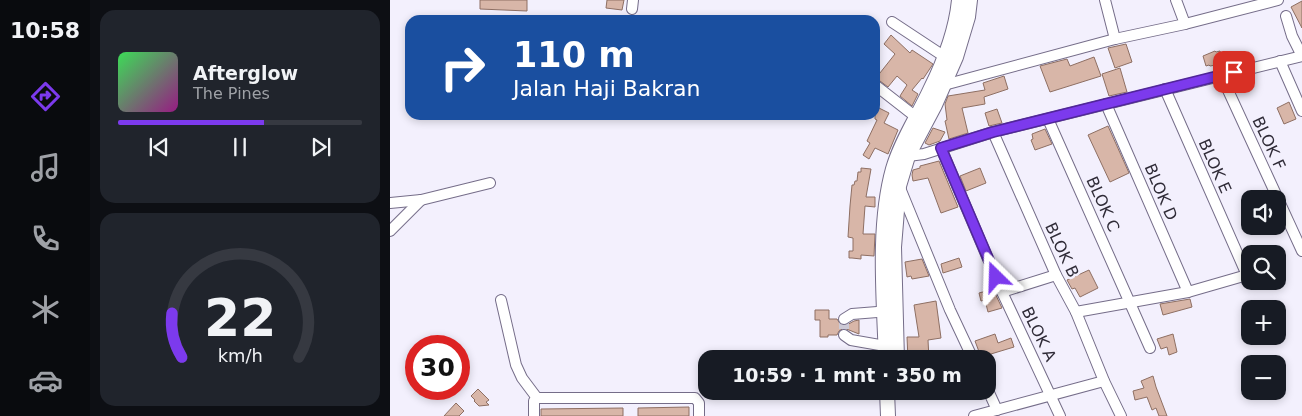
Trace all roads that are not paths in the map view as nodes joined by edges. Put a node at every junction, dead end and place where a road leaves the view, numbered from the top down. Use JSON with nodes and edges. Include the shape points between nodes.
{"nodes":[{"id":1,"x":959,"y":0,"type":"edge"},
{"id":2,"x":970,"y":0,"type":"edge"},
{"id":3,"x":1105,"y":0,"type":"edge"},
{"id":4,"x":1176,"y":0,"type":"edge"},
{"id":5,"x":1278,"y":0,"type":"edge"},
{"id":6,"x":1286,"y":16,"type":"dead end"},
{"id":7,"x":892,"y":22,"type":"dead end"},
{"id":8,"x":1185,"y":24,"type":"junction"},
{"id":9,"x":1115,"y":39,"type":"junction"},
{"id":10,"x":1302,"y":56,"type":"edge"},
{"id":11,"x":945,"y":57,"type":"junction"},
{"id":12,"x":1280,"y":61,"type":"junction"},
{"id":13,"x":1221,"y":75,"type":"junction"},
{"id":14,"x":944,"y":85,"type":"junction"},
{"id":15,"x":880,"y":89,"type":"edge"},
{"id":16,"x":1165,"y":89,"type":"junction"},
{"id":17,"x":1106,"y":104,"type":"junction"},
{"id":18,"x":1302,"y":111,"type":"edge"},
{"id":19,"x":916,"y":117,"type":"junction"},
{"id":20,"x":1048,"y":119,"type":"junction"},
{"id":21,"x":993,"y":132,"type":"junction"},
{"id":22,"x":941,"y":148,"type":"junction"},
{"id":23,"x":908,"y":156,"type":"junction"},
{"id":24,"x":490,"y":183,"type":"dead end"},
{"id":25,"x":899,"y":186,"type":"junction"},
{"id":26,"x":422,"y":200,"type":"junction"},
{"id":27,"x":390,"y":203,"type":"edge"},
{"id":28,"x":390,"y":231,"type":"edge"},
{"id":29,"x":1302,"y":251,"type":"edge"},
{"id":30,"x":1056,"y":275,"type":"junction"},
{"id":31,"x":1002,"y":292,"type":"junction"},
{"id":32,"x":1188,"y":292,"type":"junction"},
{"id":33,"x":501,"y":300,"type":"dead end"},
{"id":34,"x":1130,"y":302,"type":"junction"},
{"id":35,"x":890,"y":310,"type":"junction"},
{"id":36,"x":1076,"y":312,"type":"junction"},
{"id":37,"x":844,"y":319,"type":"dead end"},
{"id":38,"x":844,"y":335,"type":"dead end"},
{"id":39,"x":1150,"y":348,"type":"dead end"},
{"id":40,"x":882,"y":350,"type":"edge"},
{"id":41,"x":891,"y":350,"type":"edge"},
{"id":42,"x":969,"y":350,"type":"edge"},
{"id":43,"x":1104,"y":380,"type":"junction"},
{"id":44,"x":1051,"y":394,"type":"junction"},
{"id":45,"x":537,"y":398,"type":"junction"},
{"id":46,"x":887,"y":400,"type":"edge"},
{"id":47,"x":897,"y":400,"type":"edge"},
{"id":48,"x":993,"y":400,"type":"edge"},
{"id":49,"x":998,"y":410,"type":"junction"},
{"id":50,"x":534,"y":416,"type":"edge"},
{"id":51,"x":700,"y":416,"type":"edge"},
{"id":52,"x":888,"y":416,"type":"edge"},
{"id":53,"x":897,"y":416,"type":"edge"},
{"id":54,"x":974,"y":416,"type":"edge"},
{"id":55,"x":1060,"y":416,"type":"edge"},
{"id":56,"x":1121,"y":416,"type":"edge"}],
"edges":[{"from":1,"to":11,"type":"main road","via":[[954,31]]},
{"from":2,"to":14,"type":"main road","via":[[963,36]]},
{"from":3,"to":9,"type":"street"},
{"from":4,"to":8,"type":"street"},
{"from":5,"to":8,"type":"street"},
{"from":6,"to":10,"type":"street"},
{"from":7,"to":11,"type":"street"},
{"from":8,"to":9,"type":"street"},
{"from":9,"to":14,"type":"street"},
{"from":10,"to":12,"type":"street"},
{"from":11,"to":19,"type":"main road"},
{"from":12,"to":13,"type":"street"},
{"from":12,"to":18,"type":"street"},
{"from":13,"to":16,"type":"street"},
{"from":13,"to":29,"type":"street","name":"BLOK F"},
{"from":14,"to":23,"type":"main road"},
{"from":15,"to":19,"type":"street"},
{"from":16,"to":17,"type":"street"},
{"from":16,"to":32,"type":"street","name":"BLOK E","via":[[1249,279]]},
{"from":17,"to":20,"type":"street"},
{"from":17,"to":32,"type":"street","name":"BLOK D"},
{"from":19,"to":35,"type":"main road","via":[[893,169],[886,204],[883,250]]},
{"from":20,"to":21,"type":"street"},
{"from":20,"to":34,"type":"street","name":"BLOK C"},
{"from":21,"to":22,"type":"street"},
{"from":21,"to":30,"type":"street","name":"BLOK B"},
{"from":22,"to":23,"type":"street"},
{"from":22,"to":31,"type":"street","name":"BLOK A"},
{"from":23,"to":25,"type":"main road"},
{"from":24,"to":26,"type":"street"},
{"from":25,"to":35,"type":"main road"},
{"from":25,"to":42,"type":"street"},
{"from":26,"to":27,"type":"street"},
{"from":26,"to":28,"type":"street"},
{"from":30,"to":31,"type":"street"},
{"from":30,"to":36,"type":"street","name":"BLOK B"},
{"from":31,"to":44,"type":"street","name":"BLOK A"},
{"from":32,"to":34,"type":"street"},
{"from":33,"to":45,"type":"street","via":[[516,364]]},
{"from":34,"to":36,"type":"street"},
{"from":34,"to":39,"type":"street","name":"BLOK C"},
{"from":35,"to":37,"type":"street","via":[[852,314]]},
{"from":35,"to":41,"type":"main road"},
{"from":36,"to":43,"type":"street","name":"BLOK B"},
{"from":38,"to":40,"type":"street"},
{"from":43,"to":44,"type":"street"},
{"from":43,"to":56,"type":"street","name":"BLOK B"},
{"from":44,"to":49,"type":"street"},
{"from":44,"to":55,"type":"street","name":"BLOK A"},
{"from":45,"to":50,"type":"street"},
{"from":45,"to":51,"type":"street","via":[[694,398],[699,403]]},
{"from":46,"to":52,"type":"main road"},
{"from":47,"to":53,"type":"main road"},
{"from":48,"to":49,"type":"street"},
{"from":49,"to":54,"type":"street"}]}
